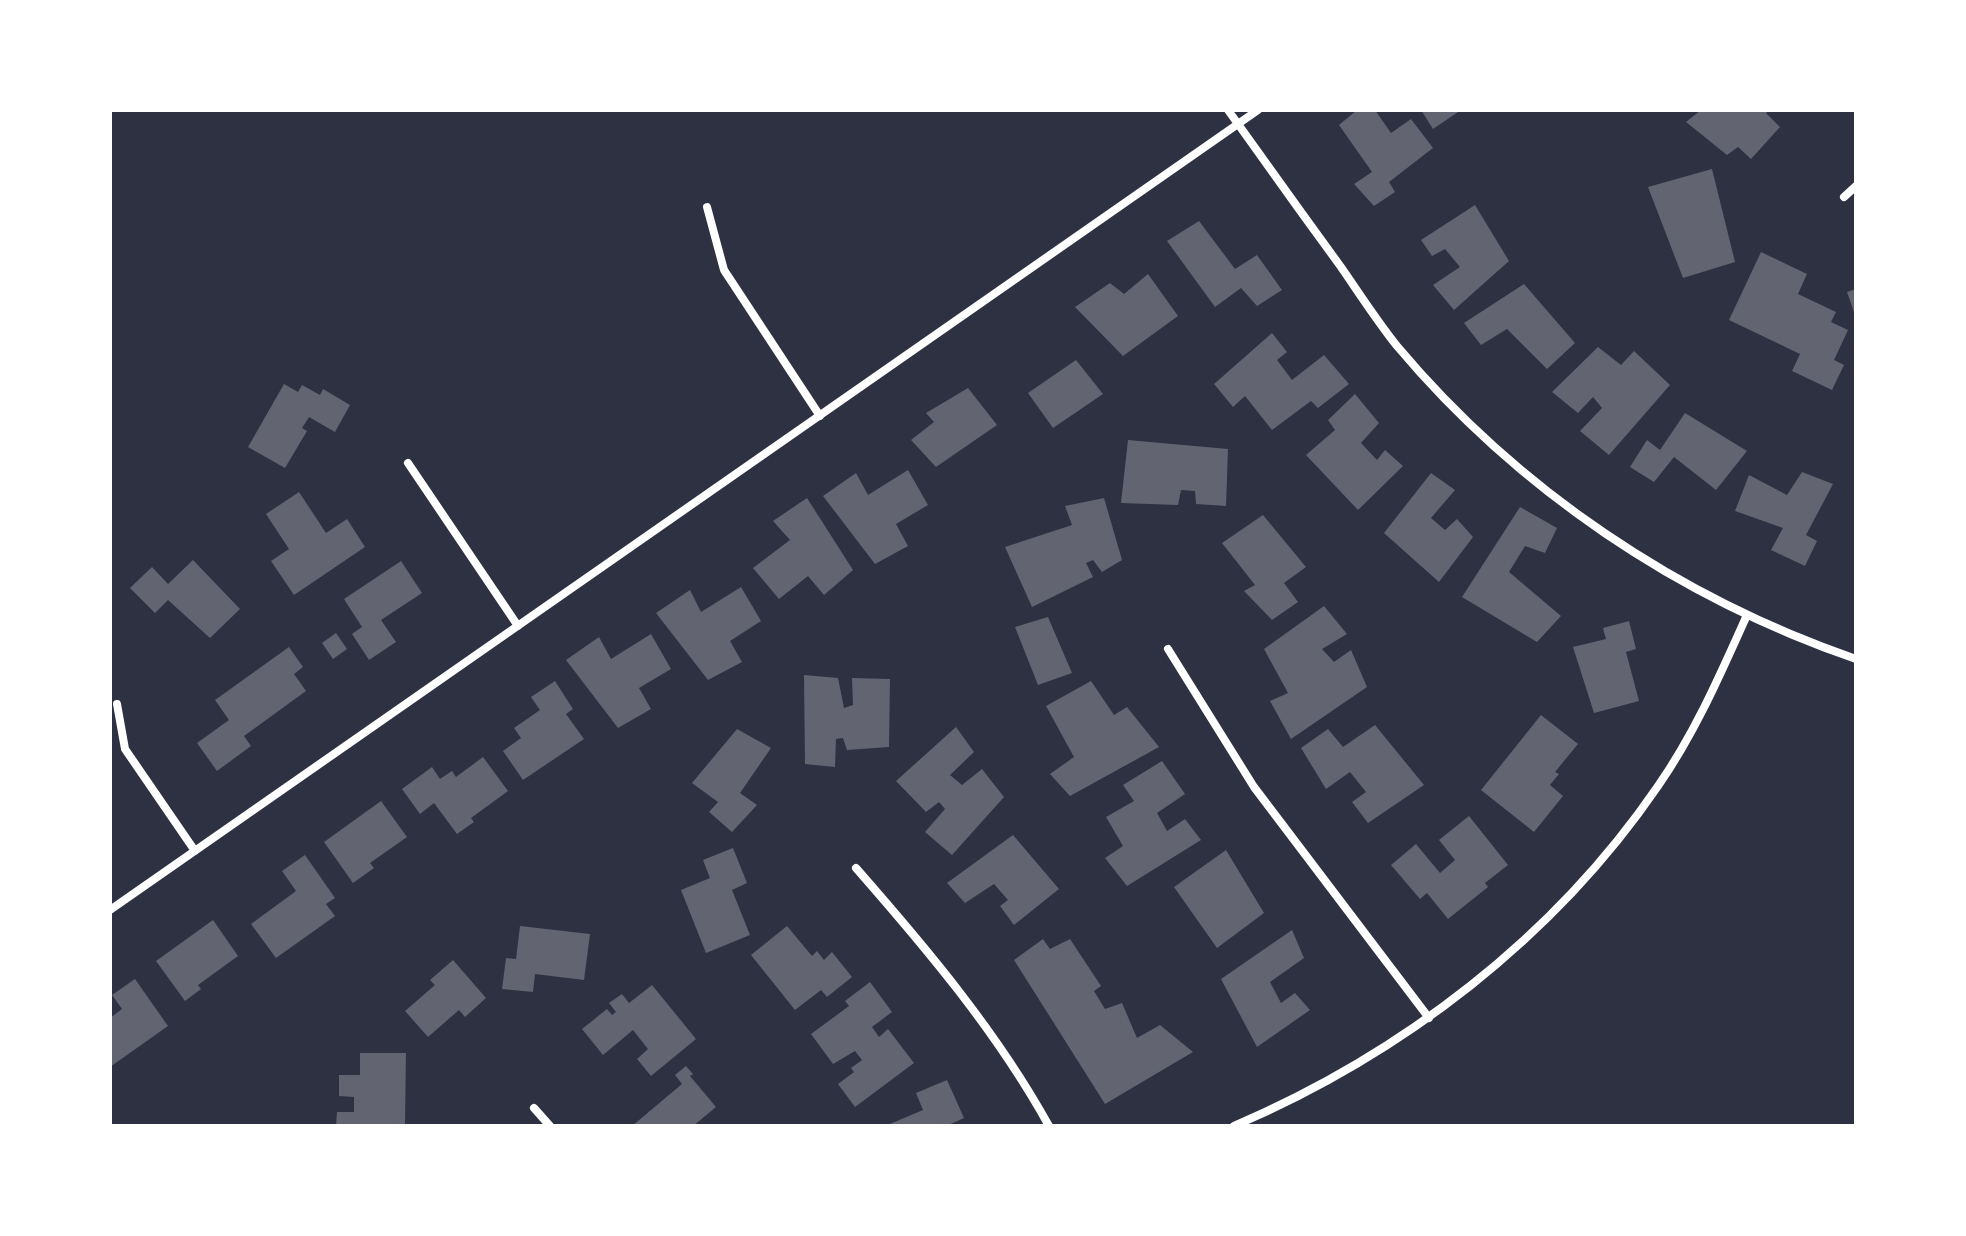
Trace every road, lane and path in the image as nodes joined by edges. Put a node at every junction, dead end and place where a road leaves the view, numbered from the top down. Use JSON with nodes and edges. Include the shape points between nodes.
{"nodes":[{"id":1,"x":1228,"y":110,"type":"edge"},
{"id":2,"x":1258,"y":110,"type":"edge"},
{"id":3,"x":1238,"y":124,"type":"junction"},
{"id":4,"x":1856,"y":186,"type":"edge"},
{"id":5,"x":1844,"y":197,"type":"dead end"},
{"id":6,"x":707,"y":207,"type":"dead end"},
{"id":7,"x":820,"y":416,"type":"junction"},
{"id":8,"x":408,"y":463,"type":"dead end"},
{"id":9,"x":1747,"y":615,"type":"junction"},
{"id":10,"x":518,"y":626,"type":"junction"},
{"id":11,"x":1168,"y":649,"type":"dead end"},
{"id":12,"x":1856,"y":659,"type":"edge"},
{"id":13,"x":117,"y":704,"type":"dead end"},
{"id":14,"x":195,"y":851,"type":"junction"},
{"id":15,"x":856,"y":868,"type":"dead end"},
{"id":16,"x":110,"y":910,"type":"edge"},
{"id":17,"x":1429,"y":1018,"type":"junction"},
{"id":18,"x":534,"y":1108,"type":"dead end"},
{"id":19,"x":550,"y":1126,"type":"edge"},
{"id":20,"x":1049,"y":1126,"type":"edge"},
{"id":21,"x":1234,"y":1126,"type":"edge"}],
"edges":[{"from":1,"to":3,"type":"street"},
{"from":2,"to":3,"type":"street"},
{"from":3,"to":7,"type":"street"},
{"from":3,"to":9,"type":"street","via":[[1397,345],[1467,418],[1544,488],[1623,548]]},
{"from":4,"to":5,"type":"street"},
{"from":6,"to":7,"type":"street","via":[[724,270]]},
{"from":7,"to":10,"type":"street"},
{"from":8,"to":10,"type":"street"},
{"from":9,"to":12,"type":"street"},
{"from":9,"to":17,"type":"street","via":[[1710,697],[1650,797],[1597,864],[1519,945]]},
{"from":10,"to":14,"type":"street"},
{"from":11,"to":17,"type":"street","via":[[1254,787]]},
{"from":13,"to":14,"type":"street","via":[[125,749]]},
{"from":14,"to":16,"type":"street"},
{"from":15,"to":20,"type":"street","via":[[935,958]]},
{"from":17,"to":21,"type":"street","via":[[1349,1069]]},
{"from":18,"to":19,"type":"street"}]}
